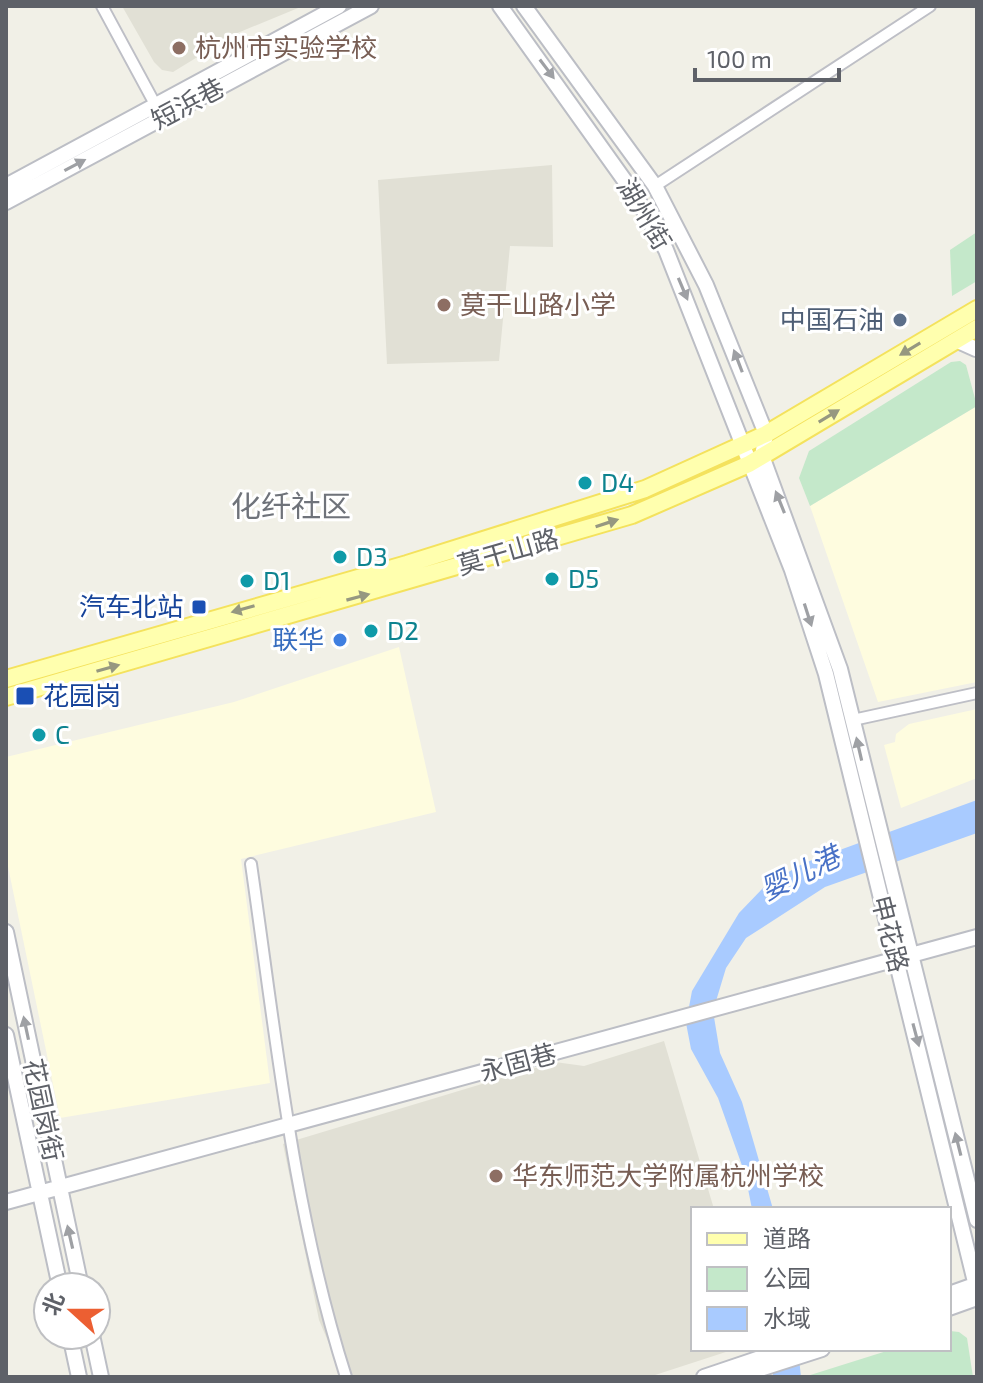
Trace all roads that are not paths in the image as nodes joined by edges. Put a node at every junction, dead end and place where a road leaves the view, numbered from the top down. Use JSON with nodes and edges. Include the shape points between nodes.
{"nodes":[{"id":1,"x":102,"y":6,"type":"edge"},
{"id":2,"x":339,"y":6,"type":"edge"},
{"id":3,"x":371,"y":6,"type":"edge"},
{"id":4,"x":500,"y":6,"type":"edge"},
{"id":5,"x":524,"y":6,"type":"edge"},
{"id":6,"x":930,"y":6,"type":"edge"},
{"id":7,"x":159,"y":111,"type":"junction"},
{"id":8,"x":6,"y":186,"type":"edge"},
{"id":9,"x":655,"y":186,"type":"junction"},
{"id":10,"x":6,"y":202,"type":"edge"},
{"id":11,"x":977,"y":309,"type":"edge"},
{"id":12,"x":977,"y":328,"type":"edge"},
{"id":13,"x":956,"y":340,"type":"junction"},
{"id":14,"x":977,"y":349,"type":"edge"},
{"id":15,"x":766,"y":434,"type":"junction"},
{"id":16,"x":742,"y":446,"type":"junction"},
{"id":17,"x":755,"y":460,"type":"junction"},
{"id":18,"x":6,"y":679,"type":"edge"},
{"id":19,"x":977,"y":693,"type":"edge"},
{"id":20,"x":6,"y":697,"type":"edge"},
{"id":21,"x":853,"y":720,"type":"junction"},
{"id":22,"x":870,"y":827,"type":"junction"},
{"id":23,"x":251,"y":864,"type":"dead end"},
{"id":24,"x":882,"y":871,"type":"junction"},
{"id":25,"x":6,"y":932,"type":"edge"},
{"id":26,"x":977,"y":937,"type":"edge"},
{"id":27,"x":911,"y":954,"type":"junction"},
{"id":28,"x":896,"y":960,"type":"junction"},
{"id":29,"x":6,"y":1035,"type":"edge"},
{"id":30,"x":288,"y":1125,"type":"junction"},
{"id":31,"x":59,"y":1187,"type":"junction"},
{"id":32,"x":40,"y":1193,"type":"junction"},
{"id":33,"x":6,"y":1202,"type":"edge"},
{"id":34,"x":977,"y":1220,"type":"edge"},
{"id":35,"x":57,"y":1271,"type":"edge"},
{"id":36,"x":77,"y":1271,"type":"edge"},
{"id":37,"x":977,"y":1289,"type":"edge"},
{"id":38,"x":951,"y":1294,"type":"edge"},
{"id":39,"x":951,"y":1307,"type":"edge"},
{"id":40,"x":73,"y":1351,"type":"edge"},
{"id":41,"x":95,"y":1351,"type":"edge"},
{"id":42,"x":784,"y":1351,"type":"edge"},
{"id":43,"x":816,"y":1351,"type":"edge"},
{"id":44,"x":765,"y":1362,"type":"junction"},
{"id":45,"x":79,"y":1377,"type":"edge"},
{"id":46,"x":101,"y":1377,"type":"edge"},
{"id":47,"x":346,"y":1377,"type":"edge"},
{"id":48,"x":704,"y":1377,"type":"edge"},
{"id":49,"x":735,"y":1377,"type":"edge"}],
"edges":[{"from":1,"to":7,"type":"street"},
{"from":2,"to":7,"type":"main road","name":"短浜巷"},
{"from":3,"to":7,"type":"main road","name":"短浜巷"},
{"from":4,"to":16,"type":"main road","name":"湖州街","one_way":true,"via":[[635,195],[666,250]]},
{"from":5,"to":9,"type":"main road","name":"湖州街"},
{"from":6,"to":9,"type":"street"},
{"from":7,"to":8,"type":"main road","name":"短浜巷"},
{"from":10,"to":7,"type":"main road","name":"短浜巷","one_way":true},
{"from":15,"to":9,"type":"main road","name":"湖州街","one_way":true,"via":[[706,285]]},
{"from":11,"to":15,"type":"main road","name":"莫干山路","one_way":true},
{"from":12,"to":13,"type":"main road","name":"莫干山路"},
{"from":13,"to":14,"type":"main road"},
{"from":17,"to":13,"type":"main road","name":"莫干山路","one_way":true},
{"from":15,"to":16,"type":"main road","name":"莫干山路"},
{"from":15,"to":17,"type":"main road"},
{"from":16,"to":17,"type":"main road","name":"申花路"},
{"from":16,"to":18,"type":"main road","name":"莫干山路","one_way":true,"via":[[596,506]]},
{"from":20,"to":17,"type":"main road","name":"莫干山路","one_way":true,"via":[[609,523]]},
{"from":21,"to":17,"type":"main road","name":"申花路","one_way":true,"via":[[824,617]]},
{"from":17,"to":22,"type":"main road","name":"申花路","one_way":true},
{"from":19,"to":21,"type":"street"},
{"from":22,"to":21,"type":"main road","name":"申花路","one_way":true},
{"from":22,"to":24,"type":"main road","name":"申花路"},
{"from":23,"to":30,"type":"street"},
{"from":24,"to":27,"type":"main road","name":"申花路"},
{"from":24,"to":28,"type":"main road","name":"申花路"},
{"from":31,"to":25,"type":"main road","name":"花园岗街","one_way":true},
{"from":26,"to":27,"type":"main road","name":"永固巷"},
{"from":27,"to":28,"type":"main road","name":"永固巷"},
{"from":34,"to":27,"type":"main road","name":"申花路","one_way":true},
{"from":28,"to":30,"type":"main road","name":"永固巷"},
{"from":28,"to":37,"type":"main road","name":"申花路","one_way":true},
{"from":29,"to":32,"type":"main road","name":"花园岗街"},
{"from":30,"to":31,"type":"main road","name":"永固巷"},
{"from":30,"to":47,"type":"street","via":[[318,1284]]},
{"from":31,"to":32,"type":"main road","name":"永固巷"},
{"from":36,"to":31,"type":"main road","name":"花园岗街","one_way":true},
{"from":32,"to":33,"type":"main road","name":"永固巷"},
{"from":32,"to":35,"type":"main road","name":"花园岗街"},
{"from":37,"to":38,"type":"main road"},
{"from":37,"to":39,"type":"main road"},
{"from":40,"to":45,"type":"main road"},
{"from":41,"to":46,"type":"main road"},
{"from":42,"to":44,"type":"main road"},
{"from":43,"to":44,"type":"main road"},
{"from":44,"to":48,"type":"main road"},
{"from":44,"to":49,"type":"main road"}]}
